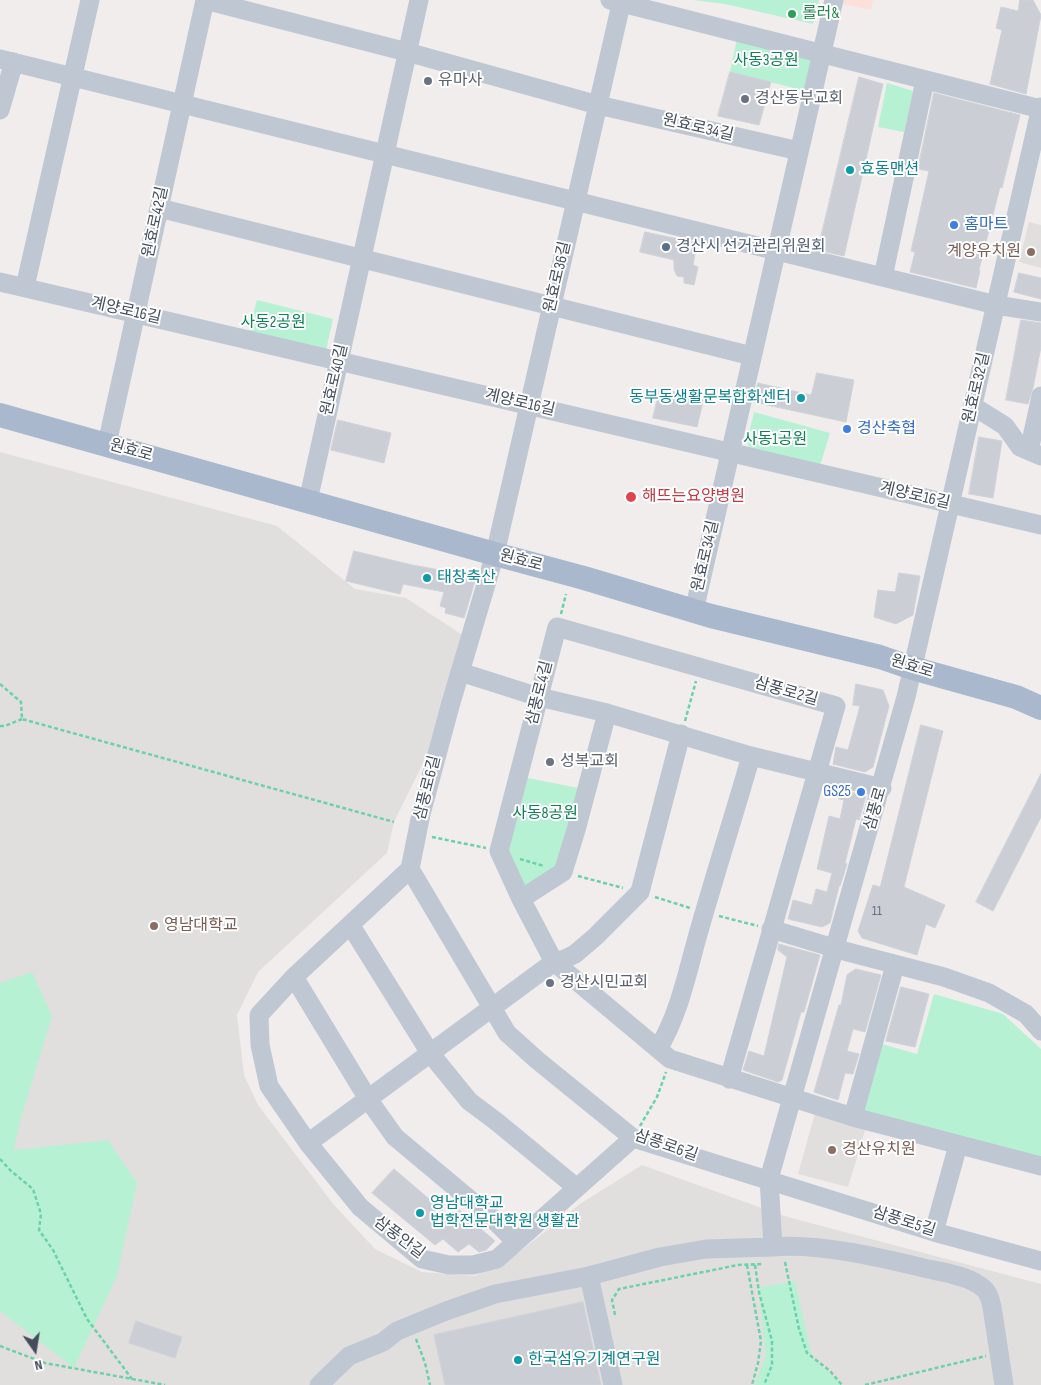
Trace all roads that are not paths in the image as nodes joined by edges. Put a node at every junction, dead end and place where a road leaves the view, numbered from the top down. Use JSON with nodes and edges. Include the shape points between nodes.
{"nodes":[{"id":1,"x":90,"y":0,"type":"edge"},
{"id":2,"x":205,"y":0,"type":"edge"},
{"id":3,"x":419,"y":0,"type":"edge"},
{"id":4,"x":834,"y":0,"type":"edge"},
{"id":5,"x":617,"y":1,"type":"edge"},
{"id":6,"x":407,"y":52,"type":"junction"},
{"id":7,"x":821,"y":54,"type":"junction"},
{"id":8,"x":7,"y":60,"type":"edge"},
{"id":9,"x":72,"y":77,"type":"junction"},
{"id":10,"x":925,"y":80,"type":"junction"},
{"id":11,"x":182,"y":104,"type":"junction"},
{"id":12,"x":598,"y":105,"type":"junction"},
{"id":13,"x":1041,"y":108,"type":"edge"},
{"id":14,"x":0,"y":110,"type":"edge"},
{"id":15,"x":799,"y":151,"type":"junction"},
{"id":16,"x":385,"y":154,"type":"junction"},
{"id":17,"x":576,"y":201,"type":"junction"},
{"id":18,"x":159,"y":208,"type":"junction"},
{"id":19,"x":776,"y":251,"type":"junction"},
{"id":20,"x":362,"y":258,"type":"junction"},
{"id":21,"x":883,"y":277,"type":"junction"},
{"id":22,"x":0,"y":282,"type":"edge"},
{"id":23,"x":25,"y":287,"type":"junction"},
{"id":24,"x":996,"y":305,"type":"junction"},
{"id":25,"x":552,"y":306,"type":"junction"},
{"id":26,"x":1041,"y":312,"type":"edge"},
{"id":27,"x":136,"y":313,"type":"junction"},
{"id":28,"x":752,"y":356,"type":"junction"},
{"id":29,"x":339,"y":361,"type":"junction"},
{"id":30,"x":1041,"y":396,"type":"edge"},
{"id":31,"x":529,"y":405,"type":"junction"},
{"id":32,"x":973,"y":406,"type":"junction"},
{"id":33,"x":0,"y":415,"type":"edge"},
{"id":34,"x":107,"y":444,"type":"junction"},
{"id":35,"x":730,"y":452,"type":"junction"},
{"id":36,"x":1035,"y":453,"type":"edge"},
{"id":37,"x":308,"y":501,"type":"junction"},
{"id":38,"x":950,"y":504,"type":"junction"},
{"id":39,"x":1041,"y":525,"type":"edge"},
{"id":40,"x":495,"y":554,"type":"junction"},
{"id":41,"x":694,"y":611,"type":"junction"},
{"id":42,"x":700,"y":667,"type":"joint"},
{"id":43,"x":912,"y":668,"type":"junction"},
{"id":44,"x":460,"y":672,"type":"junction"},
{"id":45,"x":539,"y":697,"type":"junction"},
{"id":46,"x":1041,"y":708,"type":"edge"},
{"id":47,"x":607,"y":713,"type":"junction"},
{"id":48,"x":681,"y":734,"type":"junction"},
{"id":49,"x":751,"y":756,"type":"junction"},
{"id":50,"x":817,"y":772,"type":"junction"},
{"id":51,"x":882,"y":788,"type":"junction"},
{"id":52,"x":410,"y":869,"type":"junction"},
{"id":53,"x":521,"y":900,"type":"junction"},
{"id":54,"x":351,"y":926,"type":"junction"},
{"id":55,"x":771,"y":929,"type":"junction"},
{"id":56,"x":836,"y":948,"type":"junction"},
{"id":57,"x":554,"y":962,"type":"junction"},
{"id":58,"x":895,"y":965,"type":"junction"},
{"id":59,"x":294,"y":977,"type":"junction"},
{"id":60,"x":492,"y":1007,"type":"junction"},
{"id":61,"x":1041,"y":1031,"type":"edge"},
{"id":62,"x":430,"y":1052,"type":"junction"},
{"id":63,"x":664,"y":1054,"type":"junction"},
{"id":64,"x":729,"y":1078,"type":"junction"},
{"id":65,"x":791,"y":1097,"type":"junction"},
{"id":66,"x":368,"y":1099,"type":"junction"},
{"id":67,"x":853,"y":1117,"type":"junction"},
{"id":68,"x":633,"y":1138,"type":"junction"},
{"id":69,"x":308,"y":1143,"type":"junction"},
{"id":70,"x":958,"y":1145,"type":"junction"},
{"id":71,"x":1041,"y":1166,"type":"edge"},
{"id":72,"x":769,"y":1179,"type":"junction"},
{"id":73,"x":577,"y":1188,"type":"junction"},
{"id":74,"x":934,"y":1232,"type":"junction"},
{"id":75,"x":516,"y":1242,"type":"junction"},
{"id":76,"x":779,"y":1254,"type":"junction"},
{"id":77,"x":1041,"y":1261,"type":"edge"},
{"id":78,"x":589,"y":1276,"type":"junction"},
{"id":79,"x":319,"y":1385,"type":"edge"},
{"id":80,"x":614,"y":1385,"type":"edge"},
{"id":81,"x":1004,"y":1385,"type":"edge"}],
"edges":[{"from":1,"to":9,"type":"street"},
{"from":2,"to":6,"type":"street"},
{"from":2,"to":11,"type":"street","name":"원효로42길"},
{"from":3,"to":6,"type":"street","name":"원효로40길"},
{"from":4,"to":7,"type":"street","name":"원효로34길"},
{"from":5,"to":7,"type":"street"},
{"from":5,"to":12,"type":"street","name":"원효로36길"},
{"from":6,"to":12,"type":"street"},
{"from":6,"to":16,"type":"street","name":"원효로40길"},
{"from":7,"to":10,"type":"street"},
{"from":7,"to":15,"type":"street","name":"원효로34길"},
{"from":8,"to":9,"type":"street"},
{"from":8,"to":14,"type":"street"},
{"from":9,"to":11,"type":"street"},
{"from":9,"to":23,"type":"street"},
{"from":10,"to":13,"type":"street"},
{"from":10,"to":21,"type":"street"},
{"from":11,"to":16,"type":"street"},
{"from":11,"to":18,"type":"street","name":"원효로42길"},
{"from":12,"to":15,"type":"street","name":"원효로34길"},
{"from":12,"to":17,"type":"street","name":"원효로36길"},
{"from":13,"to":24,"type":"street","name":"원효로32길"},
{"from":15,"to":19,"type":"street","name":"원효로34길"},
{"from":16,"to":17,"type":"street"},
{"from":16,"to":20,"type":"street","name":"원효로40길"},
{"from":17,"to":19,"type":"street"},
{"from":17,"to":25,"type":"street","name":"원효로36길"},
{"from":18,"to":20,"type":"street"},
{"from":18,"to":27,"type":"street","name":"원효로42길"},
{"from":19,"to":21,"type":"street"},
{"from":19,"to":28,"type":"street","name":"원효로34길"},
{"from":20,"to":25,"type":"street"},
{"from":20,"to":29,"type":"street","name":"원효로40길"},
{"from":21,"to":24,"type":"street"},
{"from":22,"to":23,"type":"street","name":"계양로16길"},
{"from":23,"to":27,"type":"street","name":"계양로16길"},
{"from":24,"to":26,"type":"street"},
{"from":24,"to":32,"type":"street","name":"원효로32길"},
{"from":25,"to":28,"type":"street"},
{"from":25,"to":31,"type":"street","name":"원효로36길"},
{"from":27,"to":29,"type":"street","name":"계양로16길"},
{"from":27,"to":34,"type":"street","name":"원효로42길"},
{"from":28,"to":35,"type":"street","name":"원효로34길"},
{"from":29,"to":31,"type":"street","name":"계양로16길"},
{"from":29,"to":37,"type":"street","name":"원효로40길"},
{"from":30,"to":36,"type":"street"},
{"from":31,"to":35,"type":"street","name":"계양로16길"},
{"from":31,"to":40,"type":"street","name":"원효로36길"},
{"from":32,"to":36,"type":"street","via":[[1005,426],[1020,448]]},
{"from":32,"to":38,"type":"street","name":"원효로32길"},
{"from":33,"to":34,"type":"main road","name":"원효로"},
{"from":34,"to":37,"type":"main road","name":"원효로"},
{"from":35,"to":38,"type":"street","name":"계양로16길"},
{"from":35,"to":41,"type":"street","name":"원효로34길"},
{"from":37,"to":40,"type":"main road","name":"원효로"},
{"from":38,"to":39,"type":"street","name":"계양로16길"},
{"from":38,"to":43,"type":"street","name":"원효로32길"},
{"from":40,"to":41,"type":"main road","name":"원효로"},
{"from":40,"to":44,"type":"street","name":"삼풍로6길"},
{"from":41,"to":43,"type":"main road","name":"원효로","via":[[880,657]]},
{"from":42,"to":45,"type":"street","name":"삼풍로4길","via":[[557,627]]},
{"from":42,"to":50,"type":"street","name":"삼풍로2길","via":[[836,706]]},
{"from":43,"to":46,"type":"main road","name":"원효로","via":[[1016,697]]},
{"from":43,"to":51,"type":"street","name":"삼풍로"},
{"from":44,"to":45,"type":"street"},
{"from":44,"to":52,"type":"street","name":"삼풍로6길","via":[[421,814]]},
{"from":45,"to":47,"type":"street"},
{"from":45,"to":53,"type":"street","name":"삼풍로4길","via":[[500,852]]},
{"from":47,"to":48,"type":"street"},
{"from":47,"to":53,"type":"street","via":[[563,872]]},
{"from":48,"to":49,"type":"street"},
{"from":48,"to":57,"type":"street","via":[[638,894],[575,954]]},
{"from":49,"to":50,"type":"street"},
{"from":49,"to":63,"type":"street"},
{"from":50,"to":51,"type":"street"},
{"from":50,"to":55,"type":"street","name":"삼풍로2길"},
{"from":51,"to":56,"type":"street","name":"삼풍로"},
{"from":52,"to":54,"type":"street","name":"삼풍안길"},
{"from":52,"to":60,"type":"street","name":"삼풍로6길"},
{"from":53,"to":57,"type":"street"},
{"from":54,"to":59,"type":"street","name":"삼풍안길"},
{"from":54,"to":62,"type":"street"},
{"from":55,"to":56,"type":"street"},
{"from":55,"to":64,"type":"street"},
{"from":56,"to":58,"type":"street"},
{"from":56,"to":65,"type":"street","name":"삼풍로"},
{"from":57,"to":60,"type":"street"},
{"from":57,"to":63,"type":"street"},
{"from":58,"to":61,"type":"street","via":[[989,993],[1026,1014]]},
{"from":58,"to":67,"type":"street"},
{"from":59,"to":66,"type":"street"},
{"from":59,"to":69,"type":"street","name":"삼풍안길","via":[[259,1015],[260,1045],[270,1086]]},
{"from":60,"to":62,"type":"street"},
{"from":60,"to":68,"type":"street","name":"삼풍로6길","via":[[507,1033]]},
{"from":62,"to":66,"type":"street"},
{"from":62,"to":73,"type":"street","via":[[469,1101]]},
{"from":63,"to":64,"type":"street"},
{"from":64,"to":65,"type":"street"},
{"from":65,"to":67,"type":"street"},
{"from":65,"to":72,"type":"street","name":"삼풍로"},
{"from":66,"to":69,"type":"street"},
{"from":66,"to":75,"type":"street","via":[[395,1137]]},
{"from":67,"to":70,"type":"street"},
{"from":68,"to":72,"type":"street","name":"삼풍로6길"},
{"from":68,"to":73,"type":"street","name":"삼풍안길"},
{"from":69,"to":75,"type":"street","name":"삼풍안길","via":[[360,1207],[422,1259],[449,1265],[473,1265],[497,1259]]},
{"from":70,"to":71,"type":"street"},
{"from":70,"to":74,"type":"street"},
{"from":72,"to":74,"type":"street","name":"삼풍로5길"},
{"from":72,"to":76,"type":"street","name":"삼풍로"},
{"from":73,"to":75,"type":"street","name":"삼풍안길"},
{"from":74,"to":77,"type":"street","name":"삼풍로5길"},
{"from":76,"to":78,"type":"street","via":[[706,1249],[660,1257]]},
{"from":76,"to":81,"type":"street","via":[[813,1249],[873,1257],[978,1283],[987,1291],[991,1301]]},
{"from":78,"to":79,"type":"street","via":[[495,1294],[446,1311],[349,1356]]},
{"from":78,"to":80,"type":"street"}]}
